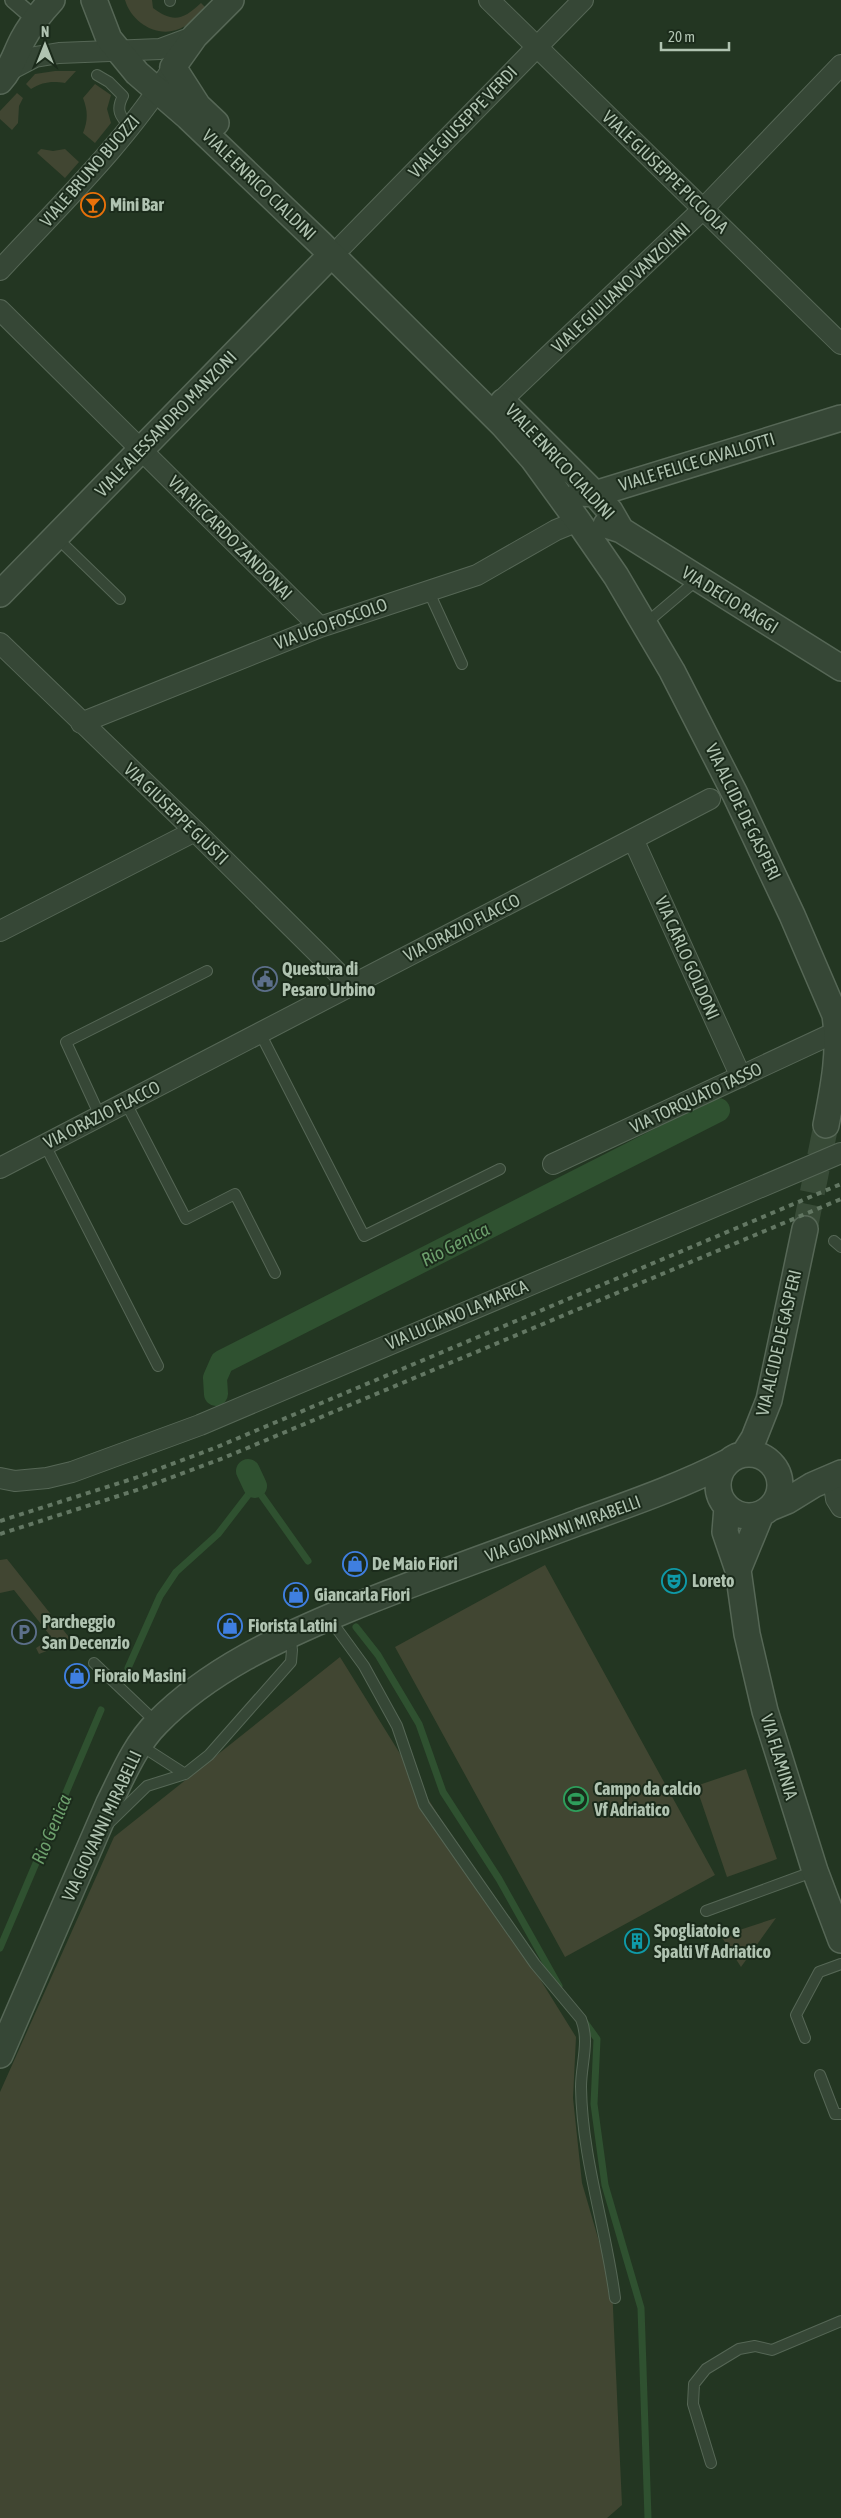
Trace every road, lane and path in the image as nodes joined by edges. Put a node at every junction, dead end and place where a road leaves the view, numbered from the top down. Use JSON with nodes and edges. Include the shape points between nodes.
{"nodes":[{"id":1,"x":13,"y":0,"type":"edge"},
{"id":2,"x":52,"y":0,"type":"edge"},
{"id":3,"x":94,"y":0,"type":"edge"},
{"id":4,"x":231,"y":0,"type":"edge"},
{"id":5,"x":489,"y":0,"type":"edge"},
{"id":6,"x":583,"y":0,"type":"edge"},
{"id":7,"x":35,"y":19,"type":"junction"},
{"id":8,"x":195,"y":36,"type":"junction"},
{"id":9,"x":537,"y":47,"type":"junction"},
{"id":10,"x":118,"y":52,"type":"junction"},
{"id":11,"x":841,"y":65,"type":"edge"},
{"id":12,"x":173,"y":67,"type":"junction"},
{"id":13,"x":97,"y":75,"type":"dead end"},
{"id":14,"x":5,"y":76,"type":"edge"},
{"id":15,"x":158,"y":91,"type":"junction"},
{"id":16,"x":130,"y":126,"type":"junction"},
{"id":17,"x":703,"y":210,"type":"junction"},
{"id":18,"x":337,"y":250,"type":"junction"},
{"id":19,"x":0,"y":270,"type":"edge"},
{"id":20,"x":0,"y":310,"type":"edge"},
{"id":21,"x":841,"y":344,"type":"edge"},
{"id":22,"x":502,"y":400,"type":"junction"},
{"id":23,"x":841,"y":418,"type":"edge"},
{"id":24,"x":141,"y":449,"type":"junction"},
{"id":25,"x":533,"y":459,"type":"junction"},
{"id":26,"x":595,"y":494,"type":"junction"},
{"id":27,"x":578,"y":521,"type":"junction"},
{"id":28,"x":621,"y":530,"type":"junction"},
{"id":29,"x":56,"y":536,"type":"junction"},
{"id":30,"x":698,"y":580,"type":"junction"},
{"id":31,"x":428,"y":590,"type":"junction"},
{"id":32,"x":0,"y":594,"type":"edge"},
{"id":33,"x":120,"y":599,"type":"dead end"},
{"id":34,"x":645,"y":624,"type":"junction"},
{"id":35,"x":320,"y":626,"type":"junction"},
{"id":36,"x":0,"y":643,"type":"edge"},
{"id":37,"x":462,"y":664,"type":"dead end"},
{"id":38,"x":841,"y":668,"type":"edge"},
{"id":39,"x":81,"y":723,"type":"junction"},
{"id":40,"x":710,"y":799,"type":"dead end"},
{"id":41,"x":195,"y":831,"type":"junction"},
{"id":42,"x":633,"y":839,"type":"junction"},
{"id":43,"x":0,"y":930,"type":"edge"},
{"id":44,"x":207,"y":971,"type":"dead end"},
{"id":45,"x":350,"y":986,"type":"junction"},
{"id":46,"x":838,"y":1031,"type":"junction"},
{"id":47,"x":260,"y":1033,"type":"junction"},
{"id":48,"x":838,"y":1074,"type":"edge"},
{"id":49,"x":742,"y":1077,"type":"junction"},
{"id":50,"x":126,"y":1102,"type":"junction"},
{"id":51,"x":100,"y":1116,"type":"junction"},
{"id":52,"x":826,"y":1126,"type":"tunnel mouth"},
{"id":53,"x":45,"y":1145,"type":"junction"},
{"id":54,"x":841,"y":1153,"type":"edge"},
{"id":55,"x":554,"y":1164,"type":"dead end"},
{"id":56,"x":0,"y":1168,"type":"edge"},
{"id":57,"x":500,"y":1169,"type":"dead end"},
{"id":58,"x":805,"y":1229,"type":"tunnel mouth"},
{"id":59,"x":275,"y":1273,"type":"dead end"},
{"id":60,"x":158,"y":1366,"type":"dead end"},
{"id":61,"x":736,"y":1458,"type":"junction"},
{"id":62,"x":837,"y":1475,"type":"edge"},
{"id":63,"x":0,"y":1478,"type":"edge"},
{"id":64,"x":686,"y":1483,"type":"junction"},
{"id":65,"x":726,"y":1505,"type":"junction"},
{"id":66,"x":841,"y":1507,"type":"edge"},
{"id":67,"x":766,"y":1511,"type":"junction"},
{"id":68,"x":738,"y":1570,"type":"junction"},
{"id":69,"x":328,"y":1618,"type":"junction"},
{"id":70,"x":290,"y":1635,"type":"junction"},
{"id":71,"x":94,"y":1664,"type":"dead end"},
{"id":72,"x":157,"y":1723,"type":"junction"},
{"id":73,"x":140,"y":1745,"type":"junction"},
{"id":74,"x":185,"y":1774,"type":"junction"},
{"id":75,"x":95,"y":1836,"type":"junction"},
{"id":76,"x":815,"y":1870,"type":"junction"},
{"id":77,"x":706,"y":1911,"type":"dead end"},
{"id":78,"x":841,"y":1940,"type":"edge"},
{"id":79,"x":841,"y":1964,"type":"edge"},
{"id":80,"x":805,"y":2038,"type":"dead end"},
{"id":81,"x":0,"y":2055,"type":"edge"},
{"id":82,"x":820,"y":2075,"type":"dead end"},
{"id":83,"x":841,"y":2114,"type":"edge"},
{"id":84,"x":615,"y":2298,"type":"dead end"},
{"id":85,"x":841,"y":2321,"type":"edge"},
{"id":86,"x":711,"y":2463,"type":"dead end"}],
"edges":[{"from":1,"to":7,"type":"street"},
{"from":2,"to":7,"type":"street"},
{"from":3,"to":10,"type":"street","name":"VIALE ENRICO CIALDINI","via":[[106,32]]},
{"from":4,"to":8,"type":"street"},
{"from":5,"to":9,"type":"street","name":"VIALE GIUSEPPE PICCIOLA"},
{"from":6,"to":9,"type":"street","name":"VIALE GIUSEPPE VERDI"},
{"from":7,"to":14,"type":"street"},
{"from":8,"to":10,"type":"street","via":[[160,49]]},
{"from":8,"to":12,"type":"street"},
{"from":9,"to":17,"type":"street","name":"VIALE GIUSEPPE PICCIOLA"},
{"from":9,"to":18,"type":"street","name":"VIALE GIUSEPPE VERDI"},
{"from":10,"to":14,"type":"street","via":[[59,53],[35,57]]},
{"from":10,"to":15,"type":"street","name":"VIALE ENRICO CIALDINI"},
{"from":11,"to":17,"type":"street","name":"VIALE GIULIANO VANZOLINI"},
{"from":12,"to":15,"type":"street","name":"VIALE BRUNO BUOZZI"},
{"from":12,"to":18,"type":"street","name":"VIALE ENRICO CIALDINI","via":[[198,106]]},
{"from":13,"to":16,"type":"lane","via":[[123,96],[118,110]]},
{"from":15,"to":16,"type":"street","name":"VIALE BRUNO BUOZZI"},
{"from":15,"to":18,"type":"street","name":"VIALE ENRICO CIALDINI"},
{"from":16,"to":19,"type":"street","name":"VIALE BRUNO BUOZZI"},
{"from":17,"to":21,"type":"street","name":"VIALE GIUSEPPE PICCIOLA"},
{"from":17,"to":22,"type":"street","name":"VIALE GIULIANO VANZOLINI"},
{"from":18,"to":22,"type":"street","name":"VIALE ENRICO CIALDINI"},
{"from":18,"to":24,"type":"street","name":"VIALE ALESSANDRO MANZONI"},
{"from":18,"to":25,"type":"street","name":"VIALE ENRICO CIALDINI"},
{"from":20,"to":24,"type":"street","name":"VIA RICCARDO ZANDONAI"},
{"from":22,"to":26,"type":"street","name":"VIALE ENRICO CIALDINI"},
{"from":23,"to":26,"type":"street","name":"VIALE FELICE CAVALLOTTI"},
{"from":24,"to":29,"type":"street","name":"VIALE ALESSANDRO MANZONI"},
{"from":24,"to":35,"type":"street","name":"VIA RICCARDO ZANDONAI"},
{"from":25,"to":26,"type":"street","name":"VIALE FELICE CAVALLOTTI","via":[[568,488]]},
{"from":25,"to":27,"type":"street","name":"VIALE ENRICO CIALDINI"},
{"from":26,"to":28,"type":"street","name":"VIALE ENRICO CIALDINI"},
{"from":27,"to":28,"type":"street","name":"VIALE ENRICO CIALDINI"},
{"from":27,"to":31,"type":"street","name":"VIA UGO FOSCOLO","via":[[477,575]]},
{"from":27,"to":34,"type":"street","name":"VIA ALCIDE DE GASPERI"},
{"from":28,"to":30,"type":"street","name":"VIA DECIO RAGGI"},
{"from":29,"to":32,"type":"street","name":"VIALE ALESSANDRO MANZONI"},
{"from":29,"to":33,"type":"lane"},
{"from":30,"to":34,"type":"lane"},
{"from":30,"to":38,"type":"street","name":"VIA DECIO RAGGI"},
{"from":31,"to":35,"type":"street","name":"VIA UGO FOSCOLO"},
{"from":31,"to":37,"type":"lane"},
{"from":34,"to":46,"type":"street","name":"VIA ALCIDE DE GASPERI","via":[[735,794],[792,915],[835,1015]]},
{"from":35,"to":39,"type":"street","name":"VIA UGO FOSCOLO"},
{"from":36,"to":39,"type":"street","name":"VIA GIUSEPPE GIUSTI"},
{"from":39,"to":41,"type":"street","name":"VIA GIUSEPPE GIUSTI"},
{"from":40,"to":42,"type":"street","name":"VIA ORAZIO FLACCO"},
{"from":41,"to":43,"type":"street"},
{"from":41,"to":45,"type":"street","name":"VIA GIUSEPPE GIUSTI"},
{"from":42,"to":45,"type":"street","name":"VIA ORAZIO FLACCO"},
{"from":42,"to":49,"type":"street","name":"VIA CARLO GOLDONI"},
{"from":44,"to":51,"type":"lane","via":[[66,1042]]},
{"from":45,"to":47,"type":"street","name":"VIA ORAZIO FLACCO"},
{"from":46,"to":48,"type":"street","name":"VIA ALCIDE DE GASPERI"},
{"from":46,"to":49,"type":"street","name":"VIA TORQUATO TASSO"},
{"from":47,"to":50,"type":"street","name":"VIA ORAZIO FLACCO"},
{"from":47,"to":57,"type":"lane","via":[[364,1236]]},
{"from":48,"to":52,"type":"street","name":"VIA ALCIDE DE GASPERI"},
{"from":49,"to":55,"type":"street","name":"VIA TORQUATO TASSO"},
{"from":50,"to":51,"type":"street","name":"VIA ORAZIO FLACCO"},
{"from":50,"to":59,"type":"lane","via":[[186,1219],[235,1194]]},
{"from":51,"to":53,"type":"street","name":"VIA ORAZIO FLACCO"},
{"from":53,"to":56,"type":"street","name":"VIA ORAZIO FLACCO"},
{"from":53,"to":60,"type":"lane"},
{"from":54,"to":63,"type":"street","name":"VIA LUCIANO LA MARCA","via":[[200,1424],[72,1472],[31,1479]]},
{"from":58,"to":61,"type":"street","name":"VIA ALCIDE DE GASPERI","via":[[769,1400],[754,1438]]},
{"from":61,"to":64,"type":"street","name":"VIA GIOVANNI MIRABELLI"},
{"from":61,"to":65,"type":"street","via":[[721,1471],[718,1482],[719,1493]]},
{"from":61,"to":67,"type":"street","via":[[754,1454],[764,1457],[778,1471],[780,1491]]},
{"from":62,"to":66,"type":"street","via":[[836,1499]]},
{"from":62,"to":67,"type":"street"},
{"from":64,"to":65,"type":"street"},
{"from":64,"to":69,"type":"street","name":"VIA GIOVANNI MIRABELLI"},
{"from":65,"to":67,"type":"street","via":[[737,1514],[749,1516]]},
{"from":65,"to":68,"type":"street","name":"VIA FLAMINIA","via":[[725,1532]]},
{"from":67,"to":68,"type":"street"},
{"from":68,"to":76,"type":"street","name":"VIA FLAMINIA","via":[[747,1634],[765,1711]]},
{"from":69,"to":70,"type":"street","name":"VIA GIOVANNI MIRABELLI"},
{"from":69,"to":84,"type":"lane","via":[[364,1666],[397,1726],[424,1805],[535,1964],[583,2024],[582,2115]]},
{"from":70,"to":72,"type":"street","name":"VIA GIOVANNI MIRABELLI","via":[[243,1658],[198,1686]]},
{"from":70,"to":74,"type":"lane","via":[[290,1662],[209,1755]]},
{"from":71,"to":72,"type":"lane"},
{"from":72,"to":73,"type":"street","name":"VIA GIOVANNI MIRABELLI"},
{"from":73,"to":74,"type":"lane"},
{"from":73,"to":75,"type":"street","name":"VIA GIOVANNI MIRABELLI"},
{"from":74,"to":75,"type":"lane","via":[[147,1786]]},
{"from":75,"to":81,"type":"street","name":"VIA GIOVANNI MIRABELLI"},
{"from":76,"to":77,"type":"lane"},
{"from":76,"to":78,"type":"street","name":"VIA FLAMINIA"},
{"from":79,"to":80,"type":"lane","via":[[819,1972],[796,2015]]},
{"from":82,"to":83,"type":"lane","via":[[835,2114]]},
{"from":85,"to":86,"type":"lane","via":[[772,2350],[755,2346],[739,2349],[706,2369],[694,2384],[693,2404]]}]}
